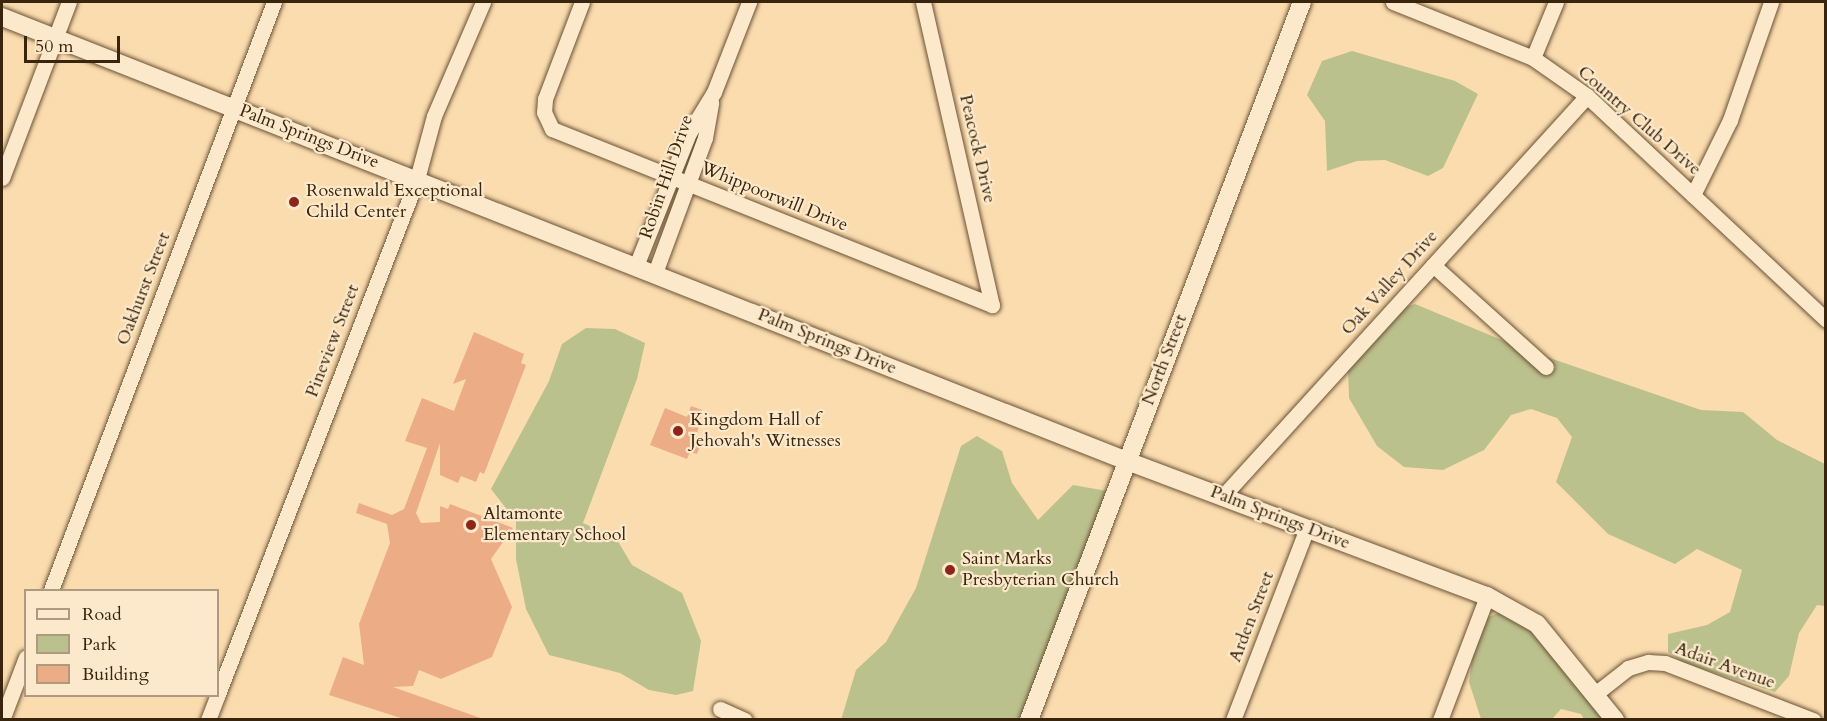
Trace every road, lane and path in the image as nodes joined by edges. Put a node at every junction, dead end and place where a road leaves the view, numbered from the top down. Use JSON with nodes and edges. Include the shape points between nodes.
{"nodes":[{"id":1,"x":69,"y":2,"type":"edge"},
{"id":2,"x":274,"y":2,"type":"edge"},
{"id":3,"x":483,"y":2,"type":"edge"},
{"id":4,"x":582,"y":2,"type":"edge"},
{"id":5,"x":749,"y":2,"type":"edge"},
{"id":6,"x":923,"y":2,"type":"edge"},
{"id":7,"x":1302,"y":2,"type":"edge"},
{"id":8,"x":1392,"y":2,"type":"edge"},
{"id":9,"x":1556,"y":2,"type":"edge"},
{"id":10,"x":1771,"y":2,"type":"edge"},
{"id":11,"x":2,"y":17,"type":"edge"},
{"id":12,"x":54,"y":39,"type":"junction"},
{"id":13,"x":1533,"y":58,"type":"junction"},
{"id":14,"x":714,"y":92,"type":"junction"},
{"id":15,"x":1587,"y":96,"type":"junction"},
{"id":16,"x":233,"y":107,"type":"junction"},
{"id":17,"x":2,"y":178,"type":"edge"},
{"id":18,"x":670,"y":178,"type":"junction"},
{"id":19,"x":417,"y":179,"type":"junction"},
{"id":20,"x":688,"y":184,"type":"junction"},
{"id":21,"x":1693,"y":195,"type":"junction"},
{"id":22,"x":1433,"y":265,"type":"junction"},
{"id":23,"x":636,"y":266,"type":"junction"},
{"id":24,"x":655,"y":273,"type":"junction"},
{"id":25,"x":992,"y":305,"type":"joint"},
{"id":26,"x":1826,"y":320,"type":"edge"},
{"id":27,"x":1546,"y":367,"type":"dead end"},
{"id":28,"x":1126,"y":461,"type":"junction"},
{"id":29,"x":1223,"y":496,"type":"junction"},
{"id":30,"x":1307,"y":528,"type":"junction"},
{"id":31,"x":52,"y":589,"type":"edge"},
{"id":32,"x":1487,"y":596,"type":"junction"},
{"id":33,"x":24,"y":662,"type":"edge"},
{"id":34,"x":219,"y":690,"type":"edge"},
{"id":35,"x":1594,"y":694,"type":"junction"},
{"id":36,"x":216,"y":697,"type":"edge"},
{"id":37,"x":720,"y":710,"type":"dead end"},
{"id":38,"x":2,"y":720,"type":"edge"},
{"id":39,"x":208,"y":720,"type":"edge"},
{"id":40,"x":745,"y":720,"type":"edge"},
{"id":41,"x":1029,"y":720,"type":"edge"},
{"id":42,"x":1233,"y":720,"type":"edge"},
{"id":43,"x":1440,"y":720,"type":"edge"},
{"id":44,"x":1615,"y":720,"type":"edge"},
{"id":45,"x":1813,"y":720,"type":"edge"}],
"edges":[{"from":1,"to":12,"type":"street"},
{"from":2,"to":16,"type":"street","name":"Oakhurst Street"},
{"from":3,"to":19,"type":"street","name":"Pineview Street","via":[[434,116]]},
{"from":4,"to":18,"type":"street","name":"Whippoorwill Drive","via":[[545,99],[546,120],[562,135]]},
{"from":5,"to":14,"type":"street","name":"Robin Hill Drive"},
{"from":6,"to":25,"type":"street","name":"Peacock Drive"},
{"from":7,"to":28,"type":"street","name":"North Street"},
{"from":8,"to":13,"type":"street","name":"Country Club Drive"},
{"from":9,"to":13,"type":"street"},
{"from":10,"to":21,"type":"street","via":[[1730,120]]},
{"from":11,"to":12,"type":"street","name":"Palm Springs Drive"},
{"from":12,"to":16,"type":"street","name":"Palm Springs Drive"},
{"from":12,"to":17,"type":"street"},
{"from":13,"to":15,"type":"street","name":"Country Club Drive"},
{"from":14,"to":18,"type":"street","name":"Robin Hill Drive","via":[[689,133]]},
{"from":14,"to":20,"type":"street","name":"Robin Hill Drive","via":[[705,138]]},
{"from":15,"to":21,"type":"street","name":"Country Club Drive"},
{"from":15,"to":22,"type":"street","name":"Oak Valley Drive"},
{"from":16,"to":19,"type":"street","name":"Palm Springs Drive"},
{"from":16,"to":31,"type":"street","name":"Oakhurst Street"},
{"from":18,"to":20,"type":"street","name":"Whippoorwill Drive"},
{"from":18,"to":23,"type":"street","name":"Robin Hill Drive"},
{"from":19,"to":23,"type":"street","name":"Palm Springs Drive"},
{"from":19,"to":34,"type":"street","name":"Pineview Street"},
{"from":20,"to":24,"type":"street","name":"Robin Hill Drive"},
{"from":20,"to":25,"type":"street","name":"Whippoorwill Drive"},
{"from":21,"to":26,"type":"street","name":"Country Club Drive"},
{"from":22,"to":27,"type":"street"},
{"from":22,"to":29,"type":"street","name":"Oak Valley Drive"},
{"from":23,"to":24,"type":"street","name":"Palm Springs Drive"},
{"from":24,"to":28,"type":"street","name":"Palm Springs Drive"},
{"from":28,"to":29,"type":"street","name":"Palm Springs Drive"},
{"from":28,"to":41,"type":"street","name":"North Street"},
{"from":29,"to":30,"type":"street","name":"Palm Springs Drive"},
{"from":30,"to":32,"type":"street","name":"Palm Springs Drive"},
{"from":30,"to":42,"type":"street","name":"Arden Street"},
{"from":32,"to":35,"type":"street","name":"Palm Springs Drive","via":[[1537,624]]},
{"from":32,"to":43,"type":"street"},
{"from":33,"to":38,"type":"street"},
{"from":35,"to":44,"type":"street","name":"Palm Springs Drive"},
{"from":35,"to":45,"type":"street","name":"Adair Avenue","via":[[1628,668],[1648,662],[1665,663]]},
{"from":36,"to":39,"type":"street","name":"Pineview Street"},
{"from":37,"to":40,"type":"street"}]}
